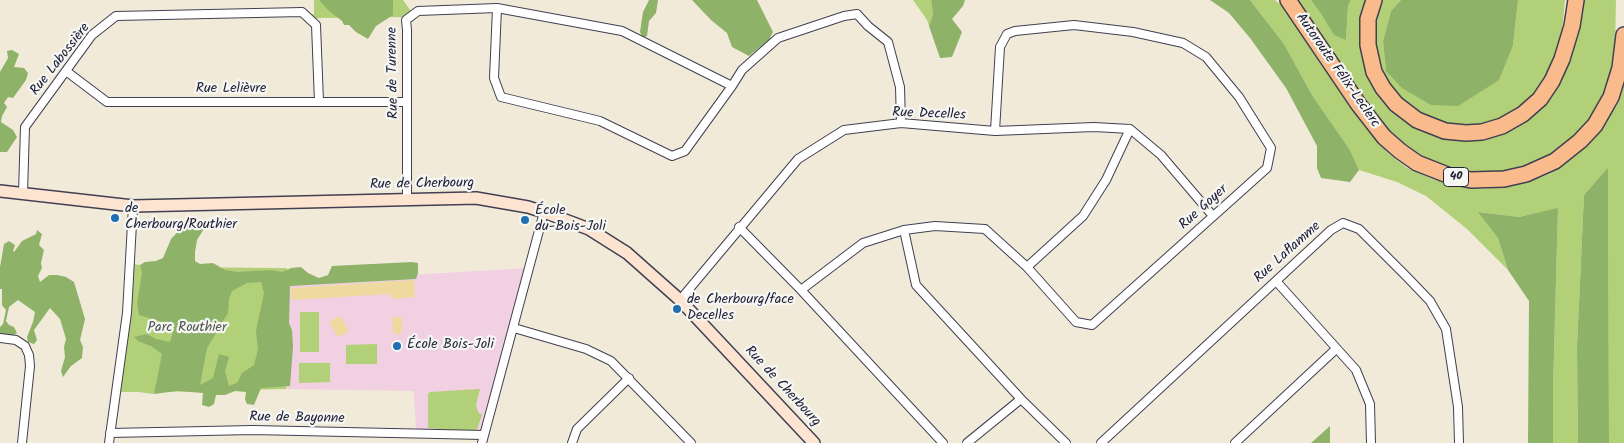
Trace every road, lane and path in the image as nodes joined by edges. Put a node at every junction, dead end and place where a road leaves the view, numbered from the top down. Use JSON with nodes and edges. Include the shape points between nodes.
{"nodes":[{"id":1,"x":1288,"y":0,"type":"edge"},
{"id":2,"x":1374,"y":0,"type":"edge"},
{"id":3,"x":1576,"y":0,"type":"edge"},
{"id":4,"x":497,"y":8,"type":"junction"},
{"id":5,"x":1624,"y":36,"type":"edge"},
{"id":6,"x":66,"y":71,"type":"junction"},
{"id":7,"x":732,"y":86,"type":"junction"},
{"id":8,"x":319,"y":102,"type":"junction"},
{"id":9,"x":407,"y":102,"type":"junction"},
{"id":10,"x":901,"y":123,"type":"junction"},
{"id":11,"x":1130,"y":129,"type":"junction"},
{"id":12,"x":995,"y":131,"type":"junction"},
{"id":13,"x":0,"y":191,"type":"edge"},
{"id":14,"x":23,"y":193,"type":"junction"},
{"id":15,"x":407,"y":201,"type":"junction"},
{"id":16,"x":133,"y":206,"type":"junction"},
{"id":17,"x":544,"y":212,"type":"junction"},
{"id":18,"x":1213,"y":216,"type":"junction"},
{"id":19,"x":740,"y":227,"type":"junction"},
{"id":20,"x":904,"y":230,"type":"junction"},
{"id":21,"x":1027,"y":267,"type":"junction"},
{"id":22,"x":1276,"y":281,"type":"junction"},
{"id":23,"x":801,"y":290,"type":"junction"},
{"id":24,"x":680,"y":300,"type":"junction"},
{"id":25,"x":514,"y":328,"type":"junction"},
{"id":26,"x":0,"y":338,"type":"edge"},
{"id":27,"x":1336,"y":349,"type":"junction"},
{"id":28,"x":630,"y":378,"type":"junction"},
{"id":29,"x":1021,"y":399,"type":"junction"},
{"id":30,"x":110,"y":433,"type":"junction"},
{"id":31,"x":396,"y":434,"type":"junction"},
{"id":32,"x":483,"y":439,"type":"edge"},
{"id":33,"x":22,"y":443,"type":"edge"},
{"id":34,"x":110,"y":443,"type":"edge"},
{"id":35,"x":393,"y":443,"type":"edge"},
{"id":36,"x":572,"y":443,"type":"edge"},
{"id":37,"x":691,"y":443,"type":"edge"},
{"id":38,"x":814,"y":443,"type":"edge"},
{"id":39,"x":943,"y":443,"type":"edge"},
{"id":40,"x":967,"y":443,"type":"edge"},
{"id":41,"x":1066,"y":443,"type":"edge"},
{"id":42,"x":1101,"y":443,"type":"edge"},
{"id":43,"x":1235,"y":443,"type":"edge"},
{"id":44,"x":1371,"y":443,"type":"edge"},
{"id":45,"x":1460,"y":443,"type":"edge"}],
"edges":[{"from":1,"to":5,"type":"highway","name":"Autoroute Félix-Leclerc","number":"40","via":[[1358,105],[1388,141],[1422,166],[1471,180],[1504,179],[1536,171],[1580,141],[1601,116],[1611,97],[1620,68]]},
{"from":2,"to":3,"type":"highway","via":[[1368,19],[1368,45],[1374,72],[1387,93],[1406,113],[1423,123],[1445,131],[1466,133],[1502,126],[1540,99],[1562,59]]},
{"from":4,"to":7,"type":"street","name":"Rue de Turenne","via":[[622,31]]},
{"from":4,"to":7,"type":"street","via":[[494,78],[501,96],[600,122],[672,156],[685,151]]},
{"from":4,"to":9,"type":"street","name":"Rue de Turenne","via":[[418,11],[406,20]]},
{"from":6,"to":8,"type":"street","name":"Rue Lelièvre","via":[[107,102]]},
{"from":6,"to":8,"type":"street","name":"Rue Labossière","via":[[92,35],[116,16],[302,12],[316,26]]},
{"from":6,"to":14,"type":"street","name":"Rue Labossière","via":[[25,127]]},
{"from":7,"to":10,"type":"street","via":[[742,70],[778,38],[857,14],[888,42],[900,87]]},
{"from":8,"to":9,"type":"street","name":"Rue Lelièvre"},
{"from":9,"to":15,"type":"street","name":"Rue de Turenne"},
{"from":10,"to":12,"type":"street","name":"Rue Decelles"},
{"from":10,"to":19,"type":"street","name":"Rue Decelles","via":[[844,130],[798,159]]},
{"from":11,"to":12,"type":"street","name":"Rue Decelles","via":[[1094,127]]},
{"from":11,"to":18,"type":"street","via":[[1162,155]]},
{"from":11,"to":21,"type":"street","via":[[1106,180],[1083,216]]},
{"from":12,"to":18,"type":"street","name":"Rue Goyer","via":[[1000,47],[1007,34],[1074,25],[1133,32],[1183,43],[1206,57],[1239,97],[1270,148],[1268,168]]},
{"from":13,"to":14,"type":"street","name":"Rue de Cherbourg"},
{"from":14,"to":16,"type":"street","name":"Rue de Cherbourg"},
{"from":15,"to":16,"type":"street","name":"Rue de Cherbourg"},
{"from":15,"to":17,"type":"street","name":"Rue de Cherbourg","via":[[476,198]]},
{"from":16,"to":30,"type":"street","via":[[126,313]]},
{"from":17,"to":24,"type":"street","name":"Rue de Cherbourg","via":[[589,230],[627,253]]},
{"from":17,"to":25,"type":"street"},
{"from":18,"to":21,"type":"street","name":"Rue Goyer","via":[[1092,326],[1076,322]]},
{"from":19,"to":23,"type":"street"},
{"from":19,"to":24,"type":"street","name":"Rue Decelles"},
{"from":20,"to":21,"type":"street","name":"Rue Goyer","via":[[935,226],[985,229]]},
{"from":20,"to":23,"type":"street","name":"Rue Goyer","via":[[862,243]]},
{"from":20,"to":29,"type":"street","via":[[916,284]]},
{"from":22,"to":27,"type":"street"},
{"from":22,"to":42,"type":"street","name":"Rue Laflamme"},
{"from":22,"to":45,"type":"street","name":"Rue Laflamme","via":[[1331,230],[1343,224],[1359,229],[1430,301],[1446,329]]},
{"from":23,"to":39,"type":"street"},
{"from":24,"to":38,"type":"street","name":"Rue de Cherbourg"},
{"from":25,"to":28,"type":"street","via":[[586,349],[611,361]]},
{"from":25,"to":32,"type":"street"},
{"from":26,"to":33,"type":"street","via":[[16,340],[25,346],[29,355]]},
{"from":27,"to":43,"type":"street"},
{"from":27,"to":44,"type":"street","via":[[1356,370],[1370,404]]},
{"from":28,"to":36,"type":"street","via":[[577,430]]},
{"from":28,"to":37,"type":"street"},
{"from":29,"to":40,"type":"street"},
{"from":29,"to":41,"type":"street"},
{"from":30,"to":31,"type":"street","name":"Rue de Bayonne","via":[[253,430]]},
{"from":30,"to":34,"type":"street"},
{"from":31,"to":32,"type":"street","name":"Rue de Bayonne"},
{"from":31,"to":35,"type":"street"}]}
